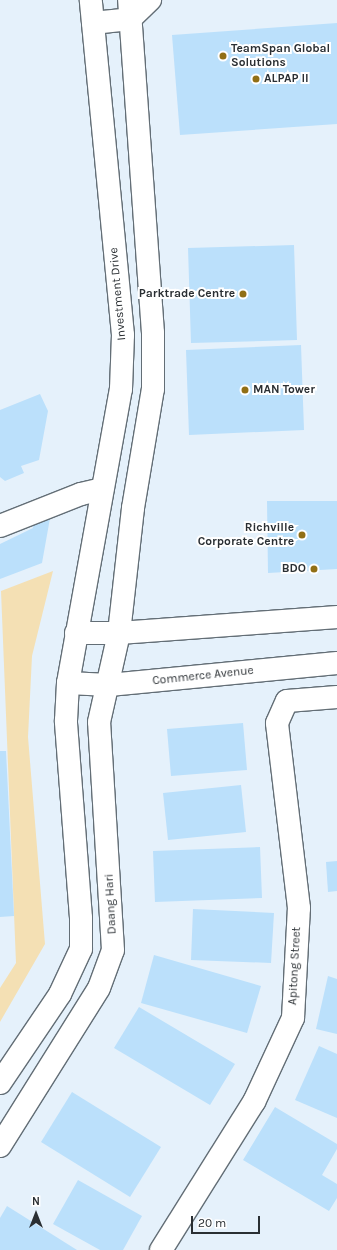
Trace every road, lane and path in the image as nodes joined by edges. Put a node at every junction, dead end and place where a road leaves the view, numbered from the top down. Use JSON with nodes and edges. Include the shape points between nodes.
{"nodes":[{"id":1,"x":91,"y":0,"type":"edge"},
{"id":2,"x":150,"y":0,"type":"edge"},
{"id":3,"x":130,"y":10,"type":"edge"},
{"id":4,"x":93,"y":23,"type":"junction"},
{"id":5,"x":102,"y":489,"type":"junction"},
{"id":6,"x":0,"y":526,"type":"edge"},
{"id":7,"x":337,"y":617,"type":"edge"},
{"id":8,"x":76,"y":633,"type":"junction"},
{"id":9,"x":119,"y":633,"type":"junction"},
{"id":10,"x":337,"y":663,"type":"edge"},
{"id":11,"x":68,"y":683,"type":"junction"},
{"id":12,"x":109,"y":685,"type":"junction"},
{"id":13,"x":337,"y":697,"type":"edge"},
{"id":14,"x":0,"y":1083,"type":"edge"},
{"id":15,"x":0,"y":1146,"type":"edge"},
{"id":16,"x":162,"y":1250,"type":"edge"}],
"edges":[{"from":1,"to":4,"type":"main road","name":"Investment Drive"},
{"from":2,"to":3,"type":"main road"},
{"from":3,"to":4,"type":"main road"},
{"from":3,"to":9,"type":"main road","via":[[153,333],[153,390],[133,508]]},
{"from":4,"to":5,"type":"main road","name":"Investment Drive","via":[[123,334],[120,389]]},
{"from":5,"to":6,"type":"main road","via":[[81,494]]},
{"from":5,"to":8,"type":"main road","name":"Investment Drive"},
{"from":7,"to":9,"type":"main road"},
{"from":8,"to":9,"type":"main road"},
{"from":8,"to":11,"type":"main road"},
{"from":9,"to":12,"type":"main road","name":"Daang Hari"},
{"from":10,"to":12,"type":"main road","name":"Commerce Avenue"},
{"from":11,"to":12,"type":"main road","name":"Commerce Avenue"},
{"from":11,"to":14,"type":"main road","via":[[66,721],[82,918],[81,949],[60,994]]},
{"from":12,"to":15,"type":"main road","name":"Daang Hari","via":[[99,722],[113,950],[99,988]]},
{"from":13,"to":16,"type":"main road","name":"Apitong Street","via":[[287,702],[277,723],[299,908],[293,1018],[254,1102]]}]}
